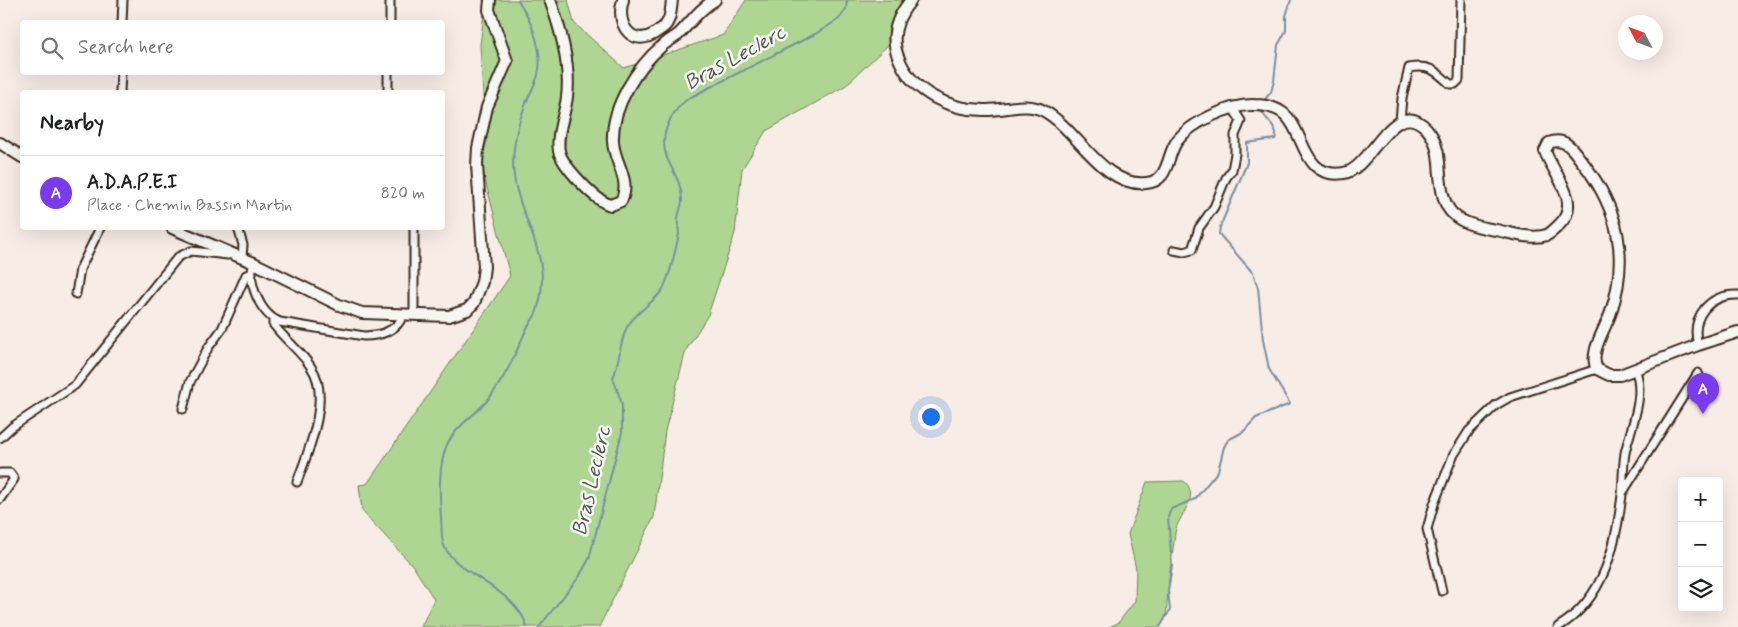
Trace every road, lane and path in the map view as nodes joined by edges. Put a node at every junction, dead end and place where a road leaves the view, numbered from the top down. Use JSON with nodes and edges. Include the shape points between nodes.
{"nodes":[{"id":1,"x":123,"y":0,"type":"edge"},
{"id":2,"x":390,"y":0,"type":"edge"},
{"id":3,"x":490,"y":0,"type":"edge"},
{"id":4,"x":550,"y":0,"type":"edge"},
{"id":5,"x":623,"y":0,"type":"edge"},
{"id":6,"x":672,"y":0,"type":"edge"},
{"id":7,"x":911,"y":0,"type":"edge"},
{"id":8,"x":1461,"y":0,"type":"edge"},
{"id":9,"x":710,"y":1,"type":"edge"},
{"id":10,"x":122,"y":20,"type":"edge"},
{"id":11,"x":390,"y":20,"type":"edge"},
{"id":12,"x":121,"y":75,"type":"edge"},
{"id":13,"x":388,"y":75,"type":"edge"},
{"id":14,"x":120,"y":90,"type":"edge"},
{"id":15,"x":388,"y":90,"type":"edge"},
{"id":16,"x":1232,"y":107,"type":"junction"},
{"id":17,"x":1400,"y":122,"type":"junction"},
{"id":18,"x":0,"y":143,"type":"edge"},
{"id":19,"x":20,"y":155,"type":"edge"},
{"id":20,"x":99,"y":230,"type":"edge"},
{"id":21,"x":177,"y":230,"type":"edge"},
{"id":22,"x":239,"y":230,"type":"edge"},
{"id":23,"x":414,"y":230,"type":"edge"},
{"id":24,"x":1174,"y":250,"type":"dead end"},
{"id":25,"x":231,"y":253,"type":"junction"},
{"id":26,"x":242,"y":257,"type":"junction"},
{"id":27,"x":254,"y":263,"type":"junction"},
{"id":28,"x":252,"y":274,"type":"junction"},
{"id":29,"x":76,"y":294,"type":"dead end"},
{"id":30,"x":1738,"y":295,"type":"edge"},
{"id":31,"x":403,"y":314,"type":"junction"},
{"id":32,"x":414,"y":315,"type":"junction"},
{"id":33,"x":273,"y":319,"type":"junction"},
{"id":34,"x":1738,"y":332,"type":"edge"},
{"id":35,"x":1698,"y":345,"type":"junction"},
{"id":36,"x":1597,"y":369,"type":"junction"},
{"id":37,"x":1636,"y":371,"type":"junction"},
{"id":38,"x":1703,"y":384,"type":"dead end"},
{"id":39,"x":184,"y":409,"type":"dead end"},
{"id":40,"x":0,"y":438,"type":"edge"},
{"id":41,"x":0,"y":473,"type":"edge"},
{"id":42,"x":297,"y":482,"type":"dead end"},
{"id":43,"x":1622,"y":495,"type":"junction"},
{"id":44,"x":0,"y":499,"type":"edge"},
{"id":45,"x":1442,"y":591,"type":"dead end"},
{"id":46,"x":1558,"y":627,"type":"edge"}],
"edges":[{"from":1,"to":10,"type":"street"},
{"from":2,"to":11,"type":"street"},
{"from":3,"to":32,"type":"main road","via":[[489,10],[507,61],[487,107],[478,148],[482,282],[474,303],[467,310],[449,316]]},
{"from":4,"to":9,"type":"main road","via":[[560,27],[568,84],[559,152],[598,199],[611,205],[621,201],[625,188],[613,149],[613,130],[619,107],[654,54]]},
{"from":5,"to":6,"type":"main road","via":[[620,16],[624,28],[631,36],[649,38],[666,25]]},
{"from":7,"to":16,"type":"main road","via":[[899,17],[894,35],[903,68],[919,89],[972,109],[1029,106],[1044,111],[1107,169],[1135,183],[1146,184],[1160,178],[1178,139],[1194,126]]},
{"from":8,"to":17,"type":"street","via":[[1459,80],[1450,84],[1434,69],[1409,68]]},
{"from":12,"to":14,"type":"street"},
{"from":13,"to":15,"type":"street"},
{"from":16,"to":17,"type":"main road","via":[[1254,105],[1275,108],[1289,119],[1310,160],[1317,167],[1334,173],[1345,173],[1362,164],[1384,133]]},
{"from":16,"to":24,"type":"street","via":[[1241,121],[1235,135],[1236,154],[1232,170],[1214,207],[1199,228],[1192,250]]},
{"from":17,"to":36,"type":"main road","via":[[1411,120],[1420,123],[1433,137],[1438,150],[1443,198],[1455,217],[1474,227],[1528,236],[1547,235],[1564,220],[1566,192],[1545,151],[1549,143],[1557,140],[1568,143],[1597,184],[1614,216],[1619,237],[1616,289],[1595,351],[1593,360]]},
{"from":18,"to":19,"type":"main road"},
{"from":20,"to":29,"type":"street","via":[[80,269]]},
{"from":21,"to":25,"type":"main road"},
{"from":22,"to":26,"type":"street"},
{"from":23,"to":32,"type":"street"},
{"from":25,"to":26,"type":"main road"},
{"from":25,"to":40,"type":"street","via":[[191,251],[178,258],[75,385]]},
{"from":26,"to":27,"type":"main road"},
{"from":27,"to":28,"type":"street"},
{"from":27,"to":31,"type":"main road","via":[[362,313]]},
{"from":28,"to":33,"type":"street","via":[[262,309]]},
{"from":28,"to":39,"type":"street","via":[[246,275],[222,329],[190,382]]},
{"from":30,"to":35,"type":"street","via":[[1716,299],[1702,309]]},
{"from":31,"to":32,"type":"main road"},
{"from":31,"to":33,"type":"street","via":[[398,324],[385,333],[364,336]]},
{"from":33,"to":42,"type":"street","via":[[273,324],[312,367],[318,389],[317,421]]},
{"from":34,"to":35,"type":"main road"},
{"from":35,"to":37,"type":"main road"},
{"from":36,"to":37,"type":"main road","via":[[1620,376]]},
{"from":36,"to":45,"type":"street","via":[[1510,397],[1496,405],[1470,431],[1453,456],[1427,529]]},
{"from":37,"to":43,"type":"street","via":[[1635,421],[1626,453]]},
{"from":38,"to":43,"type":"street","via":[[1698,373]]},
{"from":41,"to":44,"type":"street","via":[[10,473],[14,479]]},
{"from":43,"to":46,"type":"street","via":[[1609,562],[1599,583],[1585,604]]}]}
